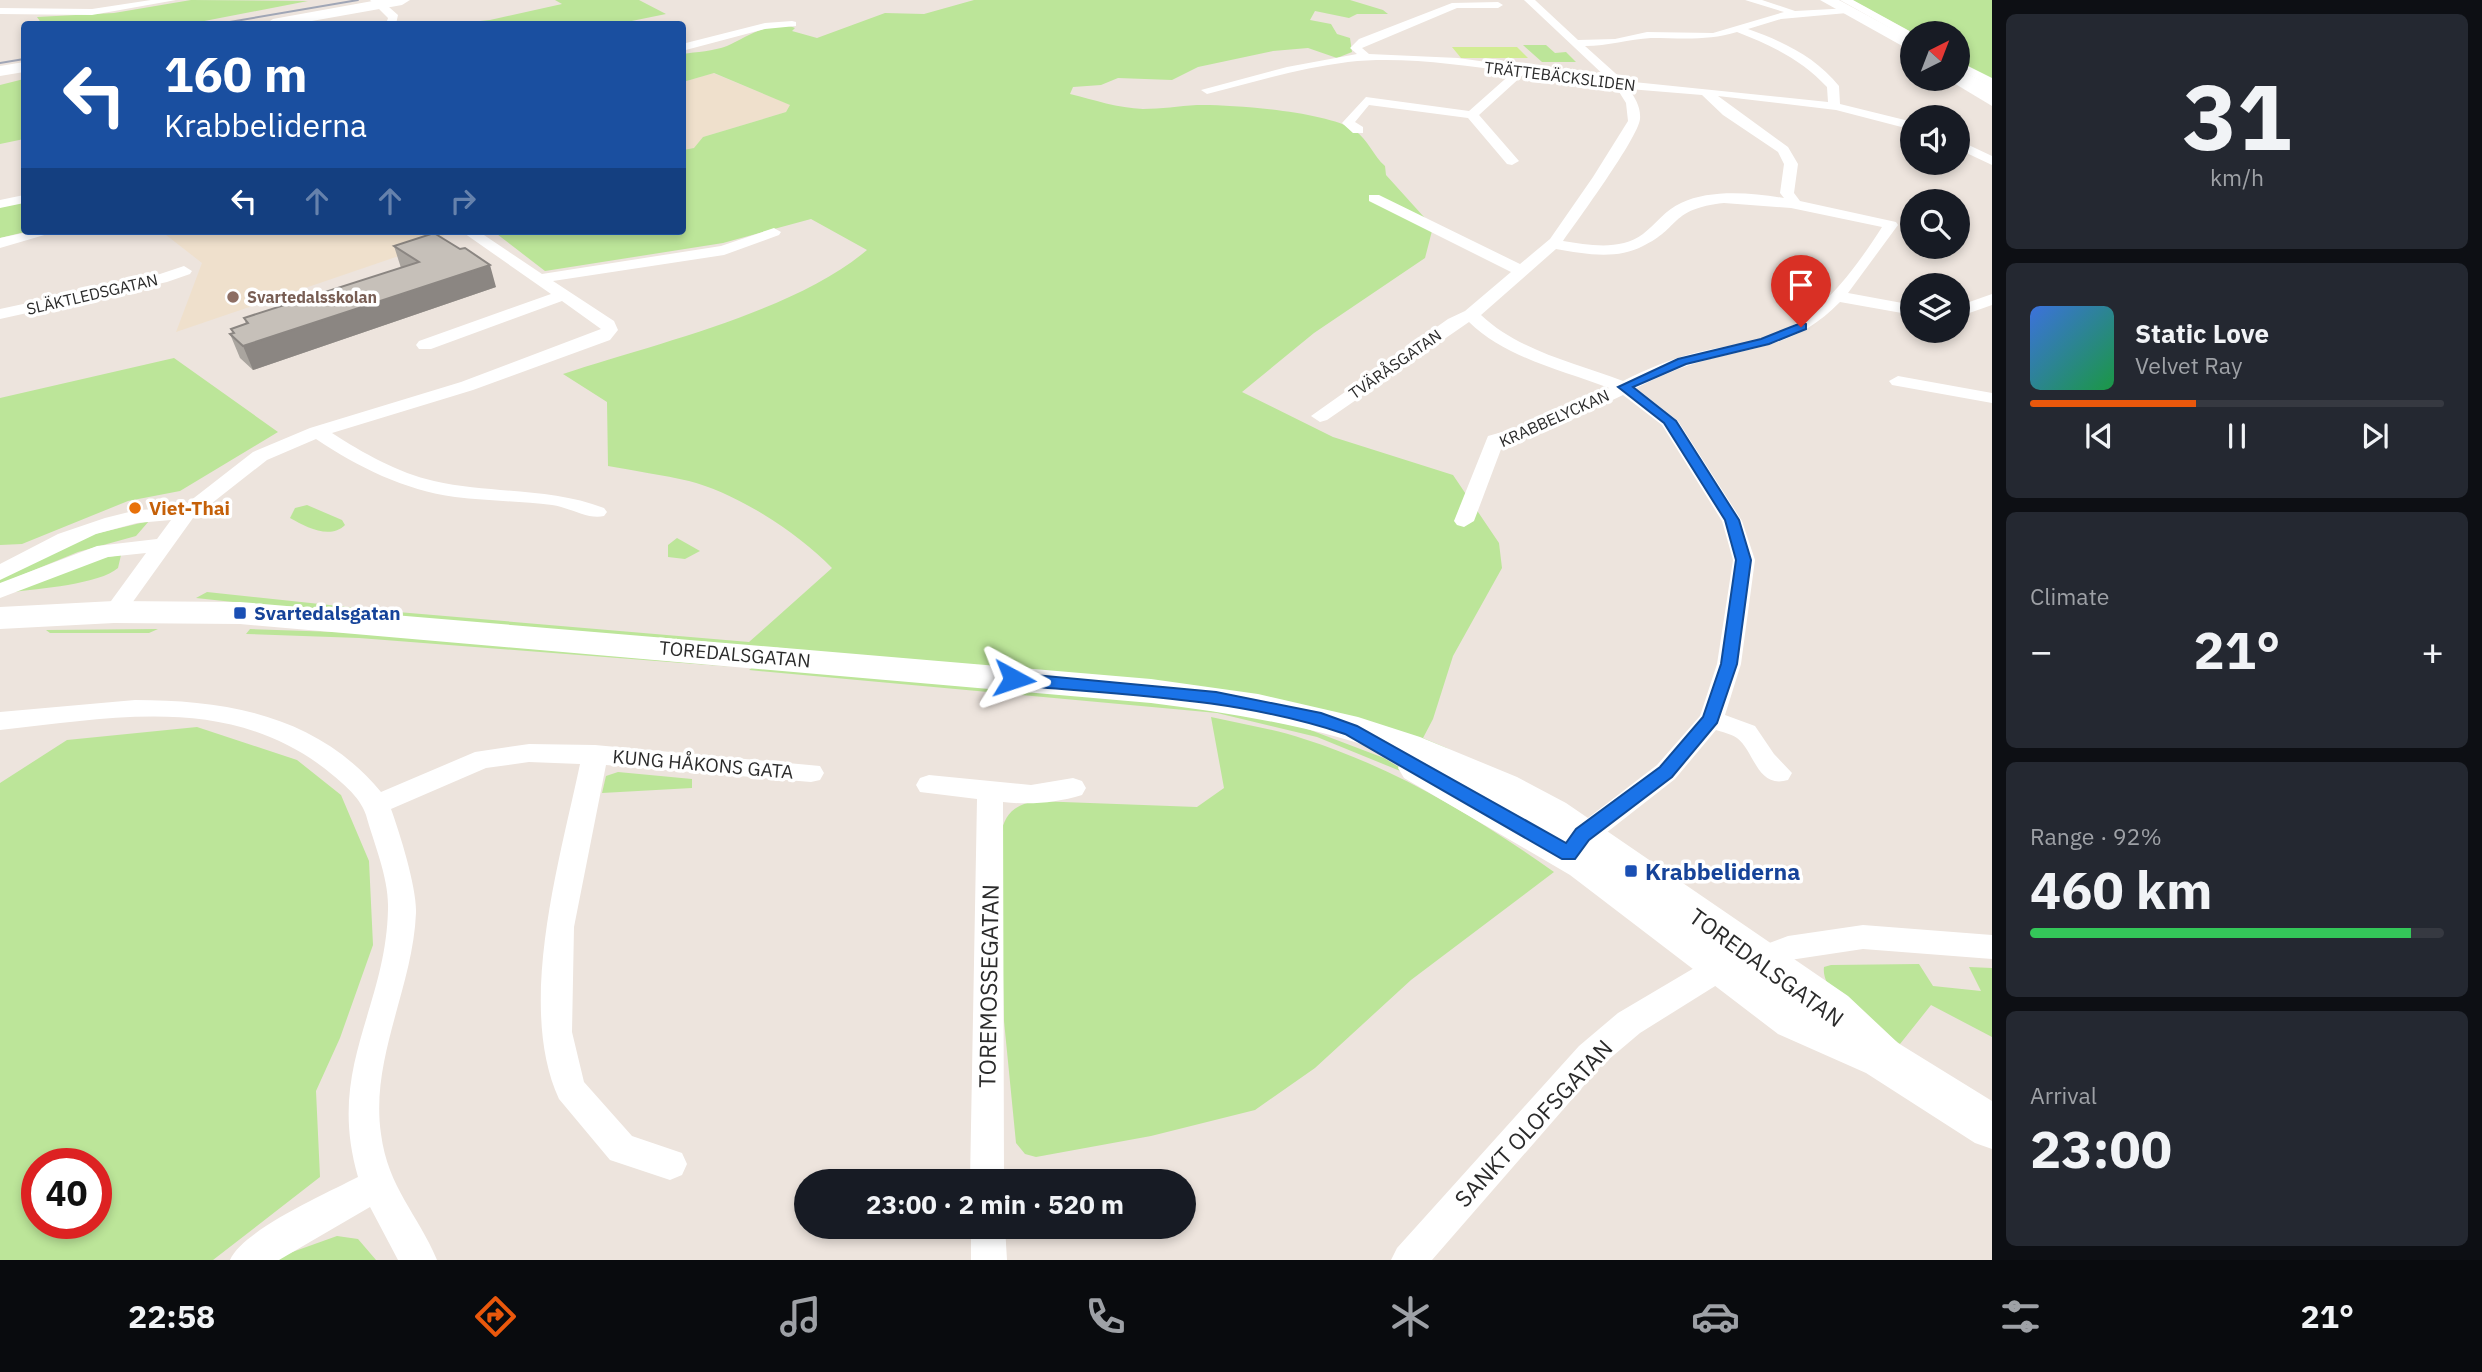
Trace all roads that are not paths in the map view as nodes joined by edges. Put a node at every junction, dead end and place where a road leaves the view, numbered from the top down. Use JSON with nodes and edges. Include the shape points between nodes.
{"nodes":[{"id":1,"x":171,"y":0,"type":"edge"},
{"id":2,"x":375,"y":0,"type":"edge"},
{"id":3,"x":402,"y":0,"type":"edge"},
{"id":4,"x":1529,"y":0,"type":"edge"},
{"id":5,"x":1750,"y":0,"type":"edge"},
{"id":6,"x":1828,"y":0,"type":"edge"},
{"id":7,"x":1499,"y":5,"type":"dead end"},
{"id":8,"x":1846,"y":5,"type":"edge"},
{"id":9,"x":3,"y":12,"type":"edge"},
{"id":10,"x":1797,"y":13,"type":"junction"},
{"id":11,"x":291,"y":21,"type":"edge"},
{"id":12,"x":392,"y":21,"type":"edge"},
{"id":13,"x":796,"y":27,"type":"dead end"},
{"id":14,"x":1738,"y":29,"type":"junction"},
{"id":15,"x":1900,"y":39,"type":"edge"},
{"id":16,"x":1576,"y":43,"type":"junction"},
{"id":17,"x":686,"y":47,"type":"edge"},
{"id":18,"x":1366,"y":57,"type":"junction"},
{"id":19,"x":21,"y":68,"type":"edge"},
{"id":20,"x":0,"y":71,"type":"edge"},
{"id":21,"x":1970,"y":71,"type":"edge"},
{"id":22,"x":1520,"y":72,"type":"junction"},
{"id":23,"x":1970,"y":81,"type":"edge"},
{"id":24,"x":1992,"y":83,"type":"edge"},
{"id":25,"x":1620,"y":84,"type":"junction"},
{"id":26,"x":1207,"y":89,"type":"dead end"},
{"id":27,"x":1970,"y":89,"type":"edge"},
{"id":28,"x":1705,"y":91,"type":"junction"},
{"id":29,"x":1992,"y":93,"type":"edge"},
{"id":30,"x":1992,"y":102,"type":"edge"},
{"id":31,"x":1834,"y":104,"type":"junction"},
{"id":32,"x":1472,"y":115,"type":"junction"},
{"id":33,"x":1900,"y":122,"type":"edge"},
{"id":34,"x":1358,"y":130,"type":"dead end"},
{"id":35,"x":1970,"y":150,"type":"edge"},
{"id":36,"x":1512,"y":161,"type":"dead end"},
{"id":37,"x":1992,"y":161,"type":"edge"},
{"id":38,"x":1374,"y":198,"type":"dead end"},
{"id":39,"x":21,"y":200,"type":"edge"},
{"id":40,"x":0,"y":205,"type":"edge"},
{"id":41,"x":1796,"y":205,"type":"junction"},
{"id":42,"x":775,"y":232,"type":"dead end"},
{"id":43,"x":34,"y":235,"type":"edge"},
{"id":44,"x":474,"y":235,"type":"edge"},
{"id":45,"x":0,"y":243,"type":"edge"},
{"id":46,"x":1554,"y":244,"type":"junction"},
{"id":47,"x":184,"y":271,"type":"dead end"},
{"id":48,"x":1522,"y":272,"type":"junction"},
{"id":49,"x":537,"y":279,"type":"junction"},
{"id":50,"x":564,"y":295,"type":"junction"},
{"id":51,"x":1836,"y":296,"type":"junction"},
{"id":52,"x":1992,"y":299,"type":"edge"},
{"id":53,"x":1970,"y":307,"type":"edge"},
{"id":54,"x":1900,"y":308,"type":"edge"},
{"id":55,"x":0,"y":314,"type":"edge"},
{"id":56,"x":1471,"y":315,"type":"junction"},
{"id":57,"x":425,"y":345,"type":"dead end"},
{"id":58,"x":1898,"y":381,"type":"dead end"},
{"id":59,"x":1624,"y":387,"type":"junction"},
{"id":60,"x":1992,"y":402,"type":"edge"},
{"id":61,"x":1320,"y":416,"type":"dead end"},
{"id":62,"x":317,"y":432,"type":"junction"},
{"id":63,"x":597,"y":512,"type":"dead end"},
{"id":64,"x":186,"y":514,"type":"junction"},
{"id":65,"x":1464,"y":521,"type":"dead end"},
{"id":66,"x":161,"y":544,"type":"junction"},
{"id":67,"x":0,"y":573,"type":"edge"},
{"id":68,"x":0,"y":591,"type":"edge"},
{"id":69,"x":114,"y":611,"type":"junction"},
{"id":70,"x":0,"y":618,"type":"edge"},
{"id":71,"x":1711,"y":719,"type":"junction"},
{"id":72,"x":0,"y":722,"type":"edge"},
{"id":73,"x":595,"y":754,"type":"junction"},
{"id":74,"x":811,"y":773,"type":"dead end"},
{"id":75,"x":1779,"y":773,"type":"dead end"},
{"id":76,"x":929,"y":785,"type":"dead end"},
{"id":77,"x":1073,"y":788,"type":"dead end"},
{"id":78,"x":990,"y":791,"type":"junction"},
{"id":79,"x":376,"y":806,"type":"junction"},
{"id":80,"x":1576,"y":844,"type":"junction"},
{"id":81,"x":1992,"y":947,"type":"edge"},
{"id":82,"x":1739,"y":963,"type":"junction"},
{"id":83,"x":1992,"y":1127,"type":"edge"},
{"id":84,"x":670,"y":1164,"type":"dead end"},
{"id":85,"x":987,"y":1169,"type":"edge"},
{"id":86,"x":377,"y":1185,"type":"junction"},
{"id":87,"x":988,"y":1239,"type":"edge"},
{"id":88,"x":248,"y":1260,"type":"edge"},
{"id":89,"x":419,"y":1260,"type":"edge"},
{"id":90,"x":989,"y":1260,"type":"edge"},
{"id":91,"x":1409,"y":1260,"type":"edge"}],
"edges":[{"from":1,"to":9,"type":"street","via":[[92,12]]},
{"from":2,"to":12,"type":"street","via":[[394,16]]},
{"from":3,"to":11,"type":"street"},
{"from":4,"to":16,"type":"street"},
{"from":5,"to":10,"type":"street"},
{"from":6,"to":8,"type":"street"},
{"from":7,"to":18,"type":"street","via":[[1456,5],[1363,41],[1356,48]]},
{"from":8,"to":10,"type":"street"},
{"from":8,"to":15,"type":"street"},
{"from":10,"to":14,"type":"street"},
{"from":13,"to":17,"type":"street","via":[[755,40],[726,38]]},
{"from":14,"to":16,"type":"street","via":[[1707,37],[1647,35]]},
{"from":14,"to":31,"type":"street","via":[[1766,38],[1818,71],[1833,86]]},
{"from":16,"to":25,"type":"street"},
{"from":18,"to":22,"type":"street","name":"TRÄTTEBÄCKSLIDEN","via":[[1404,57]]},
{"from":18,"to":26,"type":"street","name":"TRÄTTEBÄCKSLIDEN"},
{"from":19,"to":20,"type":"street"},
{"from":21,"to":24,"type":"street"},
{"from":22,"to":25,"type":"street","name":"TRÄTTEBÄCKSLIDEN"},
{"from":22,"to":32,"type":"street"},
{"from":23,"to":29,"type":"street"},
{"from":25,"to":28,"type":"street","name":"TRÄTTEBÄCKSLIDEN"},
{"from":25,"to":46,"type":"street","via":[[1632,103],[1633,127]]},
{"from":27,"to":30,"type":"street"},
{"from":28,"to":31,"type":"street","name":"TRÄTTEBÄCKSLIDEN"},
{"from":28,"to":41,"type":"street","via":[[1783,150],[1791,164],[1785,185]]},
{"from":31,"to":33,"type":"street","name":"TRÄTTEBÄCKSLIDEN"},
{"from":32,"to":34,"type":"street","via":[[1366,101],[1348,124]]},
{"from":32,"to":36,"type":"street"},
{"from":35,"to":37,"type":"street"},
{"from":38,"to":48,"type":"street"},
{"from":39,"to":40,"type":"street"},
{"from":41,"to":46,"type":"street","via":[[1744,199],[1700,201],[1673,211],[1650,235],[1632,245],[1592,250]]},
{"from":41,"to":51,"type":"street","name":"KRABBELYCKAN","via":[[1891,225]]},
{"from":42,"to":49,"type":"street","via":[[723,250]]},
{"from":43,"to":45,"type":"street"},
{"from":44,"to":49,"type":"street"},
{"from":46,"to":48,"type":"street"},
{"from":47,"to":55,"type":"street","name":"SLÄKTLEDSGATAN"},
{"from":48,"to":56,"type":"street"},
{"from":49,"to":50,"type":"street"},
{"from":50,"to":57,"type":"street"},
{"from":50,"to":62,"type":"street","via":[[610,330],[537,362]]},
{"from":51,"to":54,"type":"street"},
{"from":51,"to":59,"type":"street","name":"KRABBELYCKAN","via":[[1801,327],[1765,342],[1682,362]]},
{"from":52,"to":53,"type":"street"},
{"from":56,"to":59,"type":"street","via":[[1492,335],[1513,346]]},
{"from":56,"to":61,"type":"street","name":"TVÄRÅSGATAN"},
{"from":58,"to":60,"type":"street"},
{"from":59,"to":65,"type":"street","name":"KRABBELYCKAN","via":[[1545,424],[1495,440]]},
{"from":59,"to":71,"type":"street","via":[[1669,421],[1732,520],[1744,560],[1729,664]]},
{"from":62,"to":63,"type":"street","via":[[368,462],[433,487],[575,502]]},
{"from":62,"to":64,"type":"street","via":[[260,456]]},
{"from":64,"to":66,"type":"street"},
{"from":64,"to":67,"type":"street","via":[[159,514],[81,533]]},
{"from":66,"to":68,"type":"street","via":[[104,551]]},
{"from":66,"to":69,"type":"street"},
{"from":69,"to":70,"type":"street","name":"TOREDALSGATAN"},
{"from":69,"to":80,"type":"street","name":"TOREDALSGATAN","via":[[240,613],[1151,691],[1260,705],[1351,730]]},
{"from":71,"to":75,"type":"street","via":[[1746,732]]},
{"from":71,"to":80,"type":"street","via":[[1666,772]]},
{"from":72,"to":79,"type":"street","via":[[100,710],[183,708],[251,719],[292,733],[332,760]]},
{"from":73,"to":74,"type":"street","name":"KUNG HÅKONS GATA"},
{"from":73,"to":79,"type":"street","name":"KUNG HÅKONS GATA","via":[[529,753],[484,759]]},
{"from":73,"to":84,"type":"street","name":"KUNG HÅKONS GATA","via":[[559,927],[557,1032],[570,1089],[622,1149]]},
{"from":76,"to":78,"type":"street"},
{"from":77,"to":78,"type":"street","via":[[1031,795]]},
{"from":78,"to":85,"type":"street","name":"TOREMOSSEGATAN"},
{"from":79,"to":86,"type":"street","via":[[397,868],[402,911],[395,960],[363,1089],[366,1147]]},
{"from":80,"to":82,"type":"street","name":"TOREDALSGATAN"},
{"from":81,"to":82,"type":"street","name":"SANKT OLOFSGATAN","via":[[1863,937],[1788,948]]},
{"from":82,"to":83,"type":"street","name":"TOREDALSGATAN","via":[[1794,1020],[1882,1058]]},
{"from":82,"to":91,"type":"street","name":"SANKT OLOFSGATAN","via":[[1629,1023],[1590,1056]]},
{"from":86,"to":88,"type":"street"},
{"from":86,"to":89,"type":"street","via":[[398,1230]]},
{"from":87,"to":90,"type":"street"}]}
